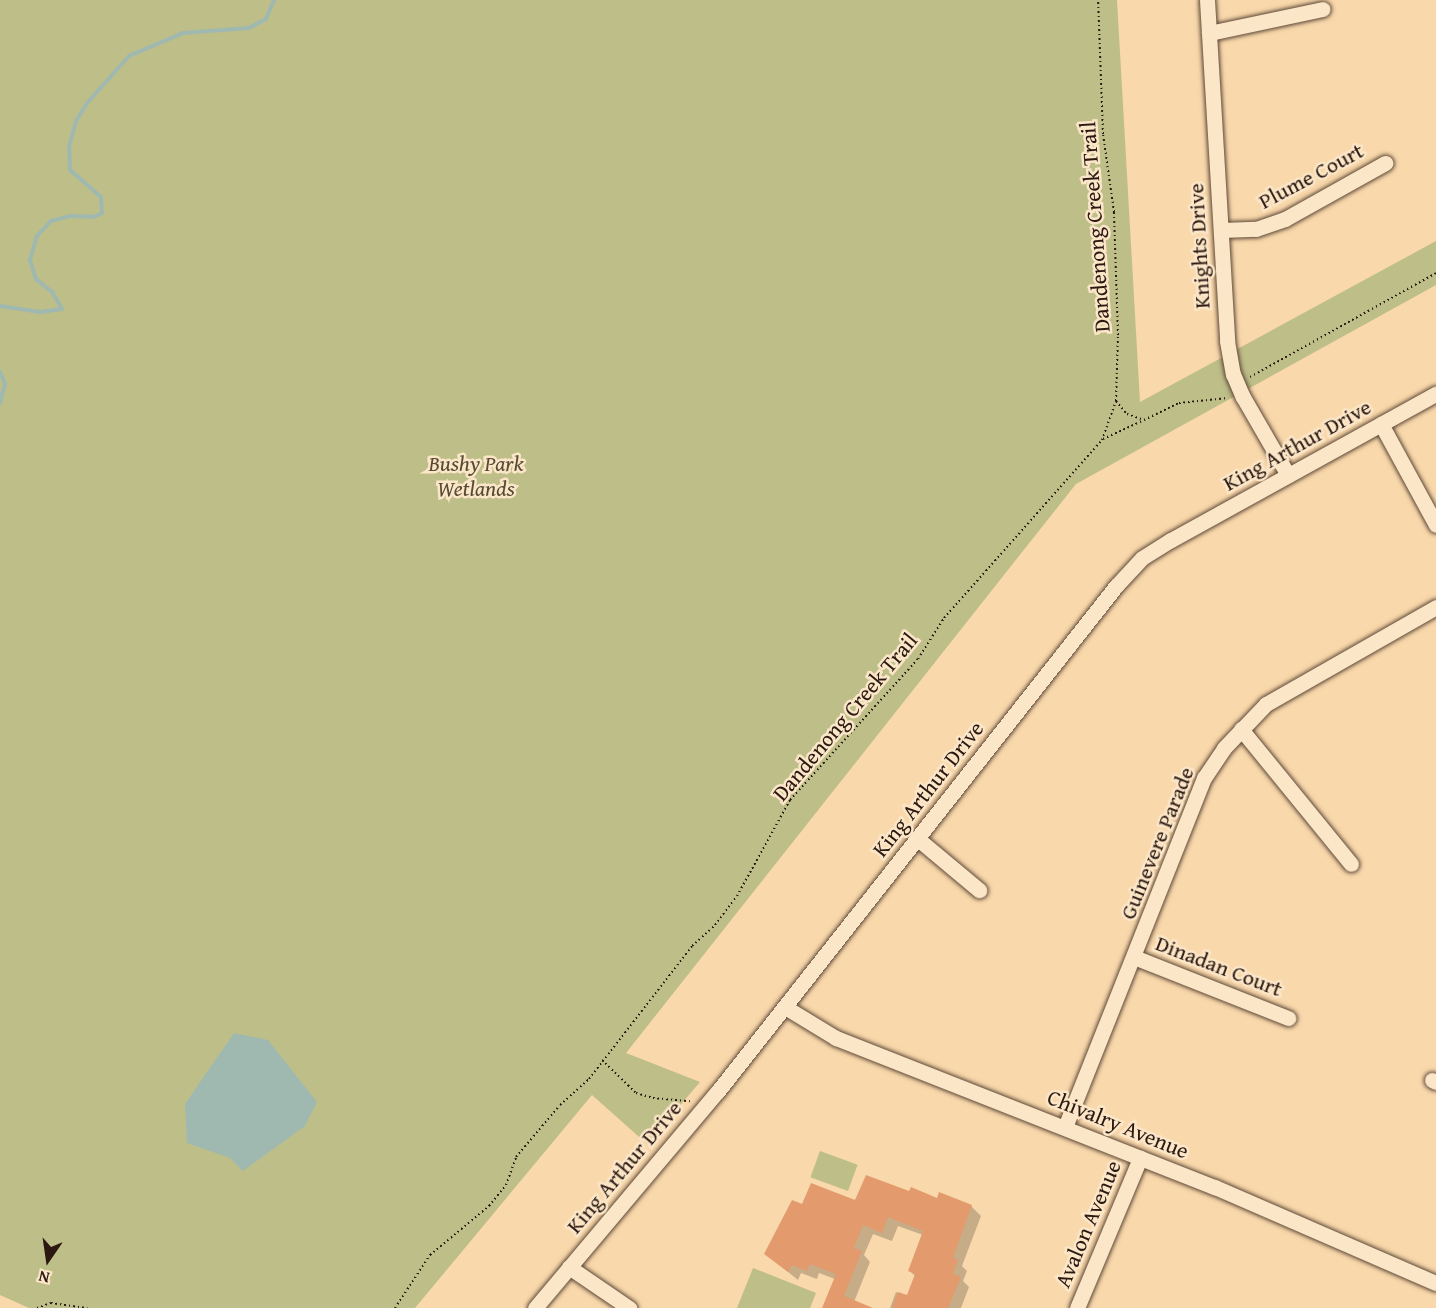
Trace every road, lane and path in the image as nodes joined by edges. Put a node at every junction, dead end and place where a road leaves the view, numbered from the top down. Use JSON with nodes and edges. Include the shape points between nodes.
{"nodes":[{"id":1,"x":1098,"y":0,"type":"edge"},
{"id":2,"x":1208,"y":0,"type":"edge"},
{"id":3,"x":1323,"y":9,"type":"dead end"},
{"id":4,"x":1209,"y":33,"type":"junction"},
{"id":5,"x":1385,"y":163,"type":"dead end"},
{"id":6,"x":1221,"y":230,"type":"junction"},
{"id":7,"x":1436,"y":273,"type":"edge"},
{"id":8,"x":1240,"y":390,"type":"junction"},
{"id":9,"x":1436,"y":394,"type":"edge"},
{"id":10,"x":1116,"y":400,"type":"junction"},
{"id":11,"x":1144,"y":420,"type":"junction"},
{"id":12,"x":1381,"y":424,"type":"junction"},
{"id":13,"x":1102,"y":440,"type":"junction"},
{"id":14,"x":1288,"y":475,"type":"junction"},
{"id":15,"x":1436,"y":525,"type":"edge"},
{"id":16,"x":1436,"y":607,"type":"edge"},
{"id":17,"x":1241,"y":729,"type":"junction"},
{"id":18,"x":918,"y":839,"type":"junction"},
{"id":19,"x":1352,"y":864,"type":"dead end"},
{"id":20,"x":979,"y":890,"type":"dead end"},
{"id":21,"x":1134,"y":957,"type":"junction"},
{"id":22,"x":785,"y":1007,"type":"junction"},
{"id":23,"x":1288,"y":1018,"type":"dead end"},
{"id":24,"x":602,"y":1060,"type":"junction"},
{"id":25,"x":702,"y":1110,"type":"junction"},
{"id":26,"x":1065,"y":1127,"type":"junction"},
{"id":27,"x":1140,"y":1158,"type":"junction"},
{"id":28,"x":569,"y":1267,"type":"junction"},
{"id":29,"x":1436,"y":1283,"type":"edge"},
{"id":30,"x":38,"y":1308,"type":"edge"},
{"id":31,"x":88,"y":1308,"type":"edge"},
{"id":32,"x":395,"y":1308,"type":"edge"},
{"id":33,"x":535,"y":1308,"type":"edge"},
{"id":34,"x":629,"y":1308,"type":"edge"},
{"id":35,"x":1077,"y":1308,"type":"edge"}],
"edges":[{"from":1,"to":10,"type":"path","name":"Dandenong Creek Trail","via":[[1102,134],[1114,212]]},
{"from":2,"to":4,"type":"street","name":"Knights Drive"},
{"from":3,"to":4,"type":"street"},
{"from":4,"to":6,"type":"street","name":"Knights Drive"},
{"from":5,"to":6,"type":"street","name":"Plume Court","via":[[1285,219],[1256,230]]},
{"from":6,"to":8,"type":"street","name":"Knights Drive","via":[[1227,341]]},
{"from":7,"to":8,"type":"path"},
{"from":8,"to":11,"type":"path","via":[[1179,403]]},
{"from":8,"to":14,"type":"street","name":"Knights Drive"},
{"from":9,"to":12,"type":"street","name":"King Arthur Drive"},
{"from":10,"to":11,"type":"path","via":[[1127,414]]},
{"from":10,"to":13,"type":"path","name":"Dandenong Creek Trail"},
{"from":11,"to":13,"type":"path"},
{"from":12,"to":14,"type":"street","name":"King Arthur Drive"},
{"from":12,"to":15,"type":"street"},
{"from":13,"to":24,"type":"path","name":"Dandenong Creek Trail","via":[[944,618],[918,659],[790,800],[737,896],[715,925],[692,945]]},
{"from":14,"to":18,"type":"street","name":"King Arthur Drive","via":[[1142,558]]},
{"from":16,"to":17,"type":"street","name":"Guinevere Parade","via":[[1292,687],[1266,704]]},
{"from":17,"to":19,"type":"street"},
{"from":17,"to":21,"type":"street","name":"Guinevere Parade","via":[[1204,778]]},
{"from":18,"to":20,"type":"street"},
{"from":18,"to":22,"type":"street","name":"King Arthur Drive"},
{"from":21,"to":23,"type":"street","name":"Dinadan Court"},
{"from":21,"to":26,"type":"street","name":"Guinevere Parade"},
{"from":22,"to":25,"type":"street","name":"King Arthur Drive"},
{"from":22,"to":26,"type":"street","name":"Chivalry Avenue","via":[[836,1038]]},
{"from":24,"to":25,"type":"path","via":[[636,1094],[689,1101]]},
{"from":24,"to":32,"type":"path","name":"Dandenong Creek Trail","via":[[516,1157],[506,1185],[489,1206],[430,1255]]},
{"from":25,"to":28,"type":"street","name":"King Arthur Drive"},
{"from":26,"to":27,"type":"street","name":"Chivalry Avenue"},
{"from":27,"to":29,"type":"street","name":"Chivalry Avenue"},
{"from":27,"to":35,"type":"street","name":"Avalon Avenue"},
{"from":28,"to":33,"type":"street","name":"King Arthur Drive"},
{"from":28,"to":34,"type":"street"},
{"from":30,"to":31,"type":"path","via":[[51,1303]]}]}
